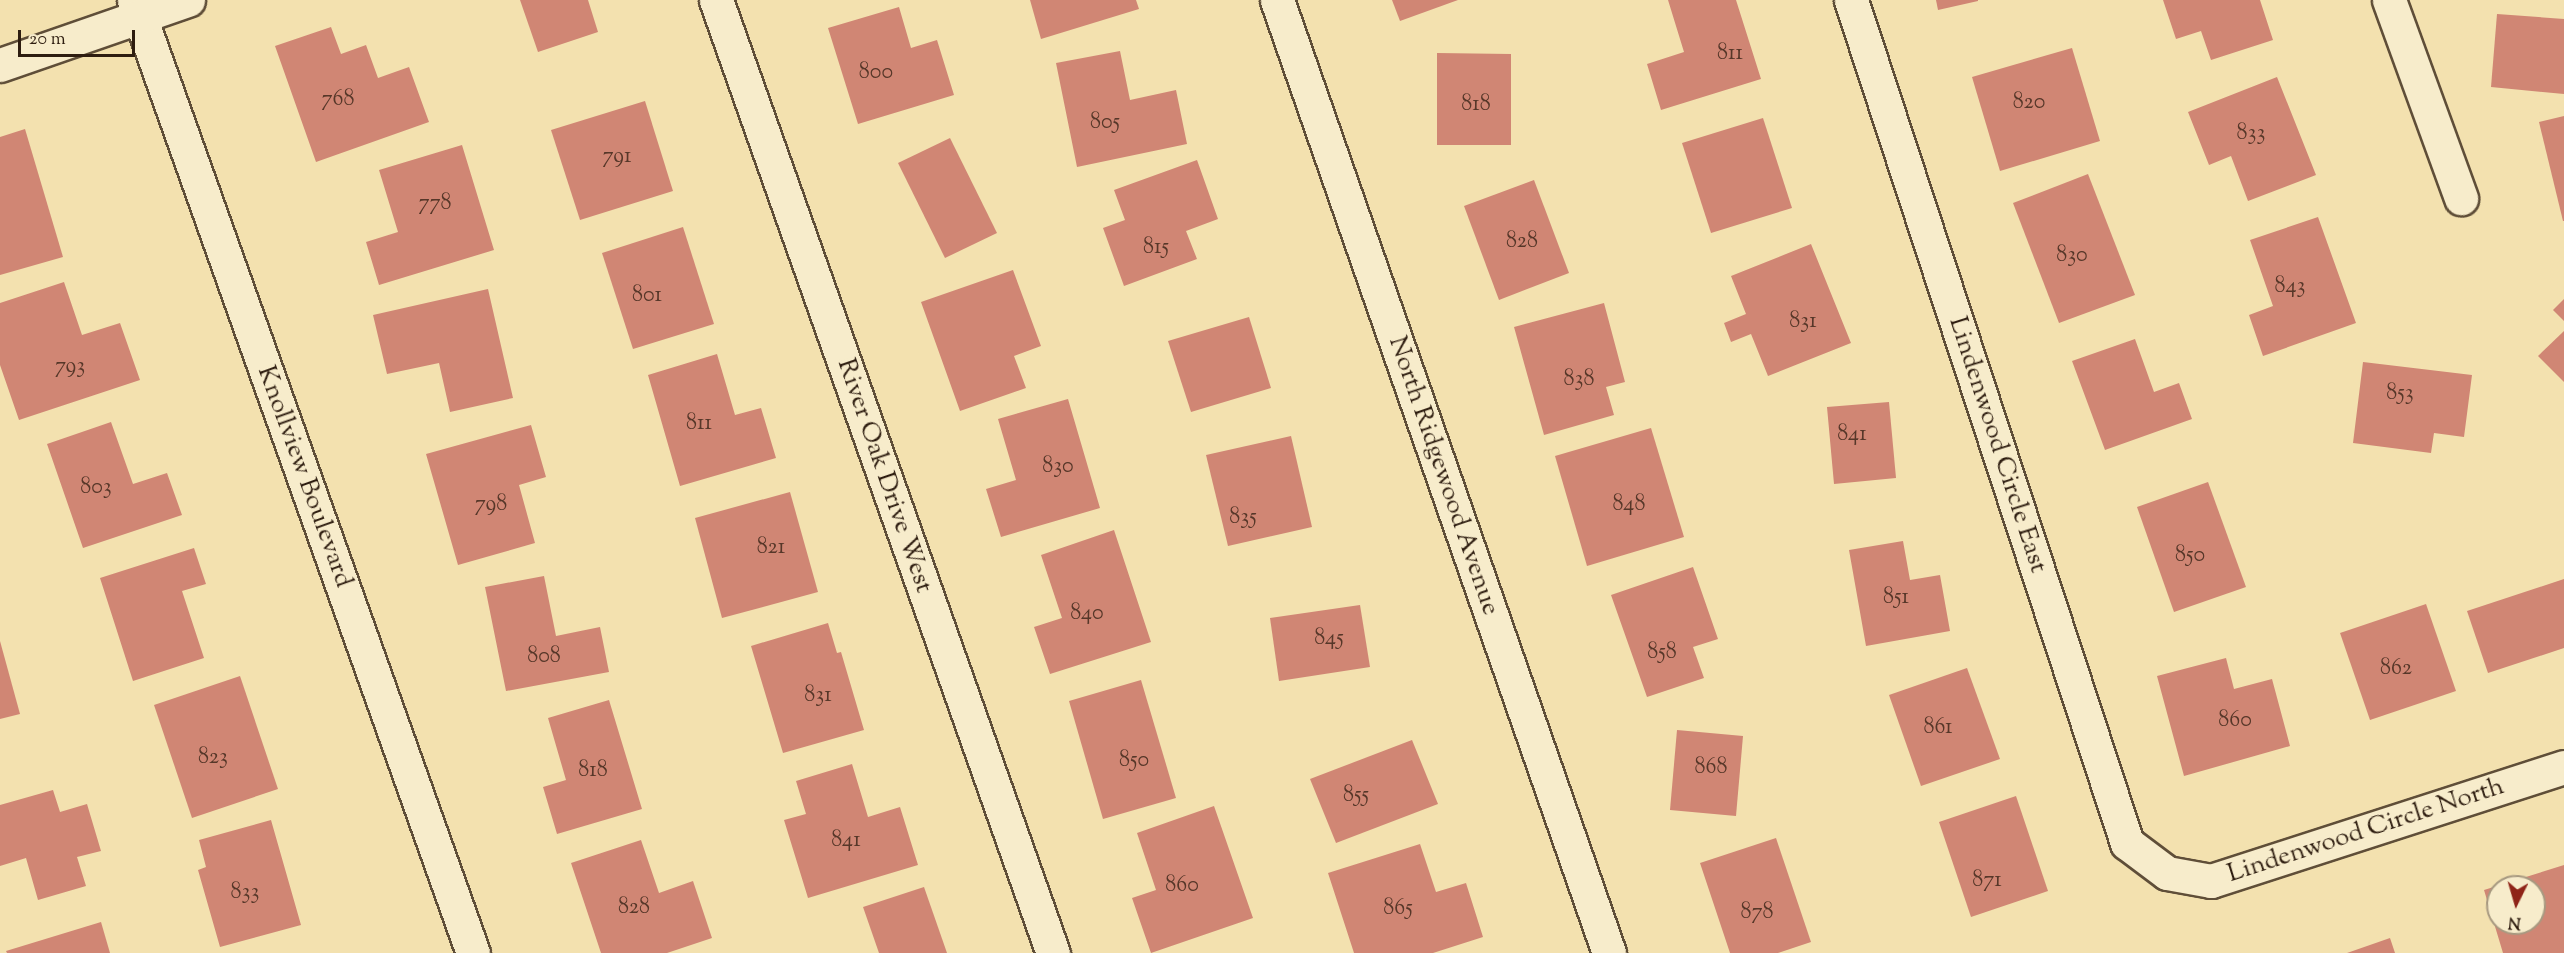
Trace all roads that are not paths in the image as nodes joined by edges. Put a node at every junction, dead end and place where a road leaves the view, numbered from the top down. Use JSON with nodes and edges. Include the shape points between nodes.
{"nodes":[{"id":1,"x":188,"y":0,"type":"edge"},
{"id":2,"x":716,"y":0,"type":"edge"},
{"id":3,"x":1277,"y":0,"type":"edge"},
{"id":4,"x":1851,"y":0,"type":"edge"},
{"id":5,"x":2390,"y":0,"type":"edge"},
{"id":6,"x":137,"y":8,"type":"edge"},
{"id":7,"x":0,"y":65,"type":"edge"},
{"id":8,"x":2461,"y":198,"type":"dead end"},
{"id":9,"x":2564,"y":767,"type":"edge"},
{"id":10,"x":2167,"y":873,"type":"joint"},
{"id":11,"x":473,"y":953,"type":"edge"},
{"id":12,"x":1053,"y":953,"type":"edge"},
{"id":13,"x":1610,"y":953,"type":"edge"}],
"edges":[{"from":1,"to":6,"type":"street"},
{"from":2,"to":12,"type":"street","name":"River Oak Drive West"},
{"from":3,"to":13,"type":"street","name":"North Ridgewood Avenue"},
{"from":4,"to":10,"type":"street","name":"Lindenwood Circle East","via":[[2127,843]]},
{"from":5,"to":8,"type":"street"},
{"from":6,"to":7,"type":"street"},
{"from":6,"to":11,"type":"street","name":"Knollview Boulevard"},
{"from":9,"to":10,"type":"street","name":"Lindenwood Circle North","via":[[2211,881]]}]}
